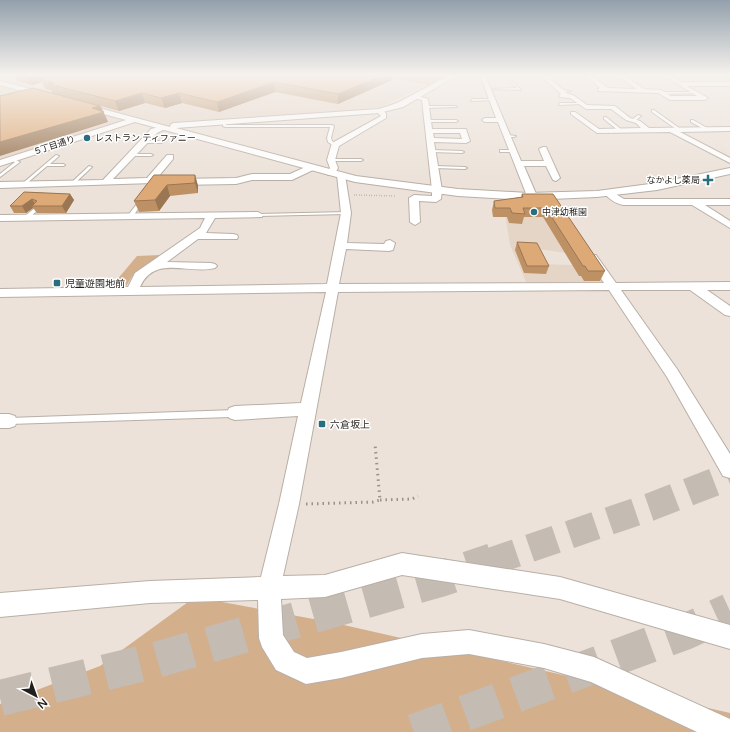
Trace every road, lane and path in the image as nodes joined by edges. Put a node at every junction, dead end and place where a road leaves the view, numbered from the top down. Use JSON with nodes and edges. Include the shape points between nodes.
{"nodes":[{"id":1,"x":95,"y":109,"type":"edge"},
{"id":2,"x":387,"y":109,"type":"edge"},
{"id":3,"x":426,"y":109,"type":"edge"},
{"id":4,"x":428,"y":109,"type":"edge"},
{"id":5,"x":485,"y":109,"type":"edge"},
{"id":6,"x":496,"y":109,"type":"edge"},
{"id":7,"x":616,"y":109,"type":"edge"},
{"id":8,"x":379,"y":111,"type":"junction"},
{"id":9,"x":450,"y":111,"type":"dead end"},
{"id":10,"x":653,"y":111,"type":"dead end"},
{"id":11,"x":578,"y":115,"type":"dead end"},
{"id":12,"x":661,"y":118,"type":"junction"},
{"id":13,"x":666,"y":118,"type":"dead end"},
{"id":14,"x":500,"y":119,"type":"junction"},
{"id":15,"x":133,"y":120,"type":"junction"},
{"id":16,"x":485,"y":120,"type":"dead end"},
{"id":17,"x":613,"y":120,"type":"dead end"},
{"id":18,"x":692,"y":120,"type":"dead end"},
{"id":19,"x":427,"y":121,"type":"junction"},
{"id":20,"x":456,"y":121,"type":"dead end"},
{"id":21,"x":224,"y":123,"type":"junction"},
{"id":22,"x":162,"y":128,"type":"junction"},
{"id":23,"x":707,"y":129,"type":"junction"},
{"id":24,"x":730,"y":129,"type":"edge"},
{"id":25,"x":648,"y":130,"type":"junction"},
{"id":26,"x":671,"y":130,"type":"junction"},
{"id":27,"x":680,"y":130,"type":"junction"},
{"id":28,"x":430,"y":131,"type":"junction"},
{"id":29,"x":621,"y":131,"type":"junction"},
{"id":30,"x":432,"y":140,"type":"junction"},
{"id":31,"x":143,"y":142,"type":"junction"},
{"id":32,"x":161,"y":142,"type":"dead end"},
{"id":33,"x":335,"y":145,"type":"junction"},
{"id":34,"x":433,"y":151,"type":"junction"},
{"id":35,"x":501,"y":151,"type":"dead end"},
{"id":36,"x":514,"y":151,"type":"junction"},
{"id":37,"x":546,"y":151,"type":"dead end"},
{"id":38,"x":462,"y":152,"type":"dead end"},
{"id":39,"x":132,"y":155,"type":"junction"},
{"id":40,"x":151,"y":155,"type":"dead end"},
{"id":41,"x":57,"y":156,"type":"dead end"},
{"id":42,"x":170,"y":157,"type":"dead end"},
{"id":43,"x":11,"y":159,"type":"junction"},
{"id":44,"x":332,"y":160,"type":"junction"},
{"id":45,"x":360,"y":160,"type":"dead end"},
{"id":46,"x":730,"y":161,"type":"edge"},
{"id":47,"x":0,"y":163,"type":"edge"},
{"id":48,"x":518,"y":163,"type":"junction"},
{"id":49,"x":549,"y":164,"type":"junction"},
{"id":50,"x":47,"y":165,"type":"junction"},
{"id":51,"x":63,"y":165,"type":"dead end"},
{"id":52,"x":90,"y":166,"type":"dead end"},
{"id":53,"x":163,"y":166,"type":"junction"},
{"id":54,"x":174,"y":166,"type":"dead end"},
{"id":55,"x":435,"y":167,"type":"junction"},
{"id":56,"x":310,"y":168,"type":"junction"},
{"id":57,"x":465,"y":168,"type":"dead end"},
{"id":58,"x":730,"y":171,"type":"edge"},
{"id":59,"x":336,"y":174,"type":"junction"},
{"id":60,"x":0,"y":176,"type":"edge"},
{"id":61,"x":558,"y":176,"type":"dead end"},
{"id":62,"x":106,"y":182,"type":"junction"},
{"id":63,"x":158,"y":182,"type":"junction"},
{"id":64,"x":73,"y":183,"type":"junction"},
{"id":65,"x":0,"y":184,"type":"edge"},
{"id":66,"x":24,"y":184,"type":"junction"},
{"id":67,"x":437,"y":190,"type":"junction"},
{"id":68,"x":609,"y":193,"type":"junction"},
{"id":69,"x":344,"y":196,"type":"junction"},
{"id":70,"x":532,"y":196,"type":"junction"},
{"id":71,"x":552,"y":196,"type":"junction"},
{"id":72,"x":144,"y":198,"type":"edge"},
{"id":73,"x":414,"y":198,"type":"junction"},
{"id":74,"x":694,"y":202,"type":"junction"},
{"id":75,"x":730,"y":202,"type":"edge"},
{"id":76,"x":38,"y":208,"type":"edge"},
{"id":77,"x":561,"y":209,"type":"edge"},
{"id":78,"x":346,"y":213,"type":"junction"},
{"id":79,"x":132,"y":215,"type":"junction"},
{"id":80,"x":211,"y":215,"type":"junction"},
{"id":81,"x":258,"y":215,"type":"joint"},
{"id":82,"x":0,"y":218,"type":"edge"},
{"id":83,"x":27,"y":218,"type":"junction"},
{"id":84,"x":415,"y":222,"type":"dead end"},
{"id":85,"x":723,"y":223,"type":"edge"},
{"id":86,"x":196,"y":236,"type":"junction"},
{"id":87,"x":233,"y":237,"type":"dead end"},
{"id":88,"x":390,"y":243,"type":"dead end"},
{"id":89,"x":341,"y":246,"type":"junction"},
{"id":90,"x":586,"y":248,"type":"edge"},
{"id":91,"x":156,"y":265,"type":"junction"},
{"id":92,"x":211,"y":266,"type":"dead end"},
{"id":93,"x":611,"y":286,"type":"junction"},
{"id":94,"x":693,"y":286,"type":"junction"},
{"id":95,"x":730,"y":286,"type":"edge"},
{"id":96,"x":332,"y":288,"type":"junction"},
{"id":97,"x":132,"y":291,"type":"junction"},
{"id":98,"x":1,"y":294,"type":"edge"},
{"id":99,"x":730,"y":312,"type":"edge"},
{"id":100,"x":308,"y":408,"type":"junction"},
{"id":101,"x":235,"y":413,"type":"joint"},
{"id":102,"x":5,"y":421,"type":"edge"},
{"id":103,"x":376,"y":444,"type":"dead end"},
{"id":104,"x":730,"y":470,"type":"edge"},
{"id":105,"x":418,"y":496,"type":"dead end"},
{"id":106,"x":380,"y":500,"type":"junction"},
{"id":107,"x":289,"y":504,"type":"junction"},
{"id":108,"x":269,"y":588,"type":"junction"},
{"id":109,"x":0,"y":605,"type":"edge"},
{"id":110,"x":730,"y":637,"type":"edge"},
{"id":111,"x":727,"y":732,"type":"edge"}],
"edges":[{"from":1,"to":15,"type":"street"},
{"from":2,"to":8,"type":"street"},
{"from":3,"to":19,"type":"street"},
{"from":4,"to":9,"type":"lane"},
{"from":5,"to":14,"type":"lane"},
{"from":6,"to":14,"type":"street"},
{"from":7,"to":25,"type":"street","via":[[628,119],[636,118]]},
{"from":8,"to":21,"type":"street"},
{"from":8,"to":33,"type":"street","via":[[384,117]]},
{"from":10,"to":12,"type":"lane"},
{"from":11,"to":29,"type":"street","via":[[597,131]]},
{"from":12,"to":13,"type":"lane"},
{"from":12,"to":27,"type":"lane"},
{"from":14,"to":16,"type":"street"},
{"from":14,"to":36,"type":"street"},
{"from":15,"to":22,"type":"street"},
{"from":15,"to":43,"type":"street","name":"5丁目通り"},
{"from":17,"to":29,"type":"lane","via":[[606,119]]},
{"from":18,"to":23,"type":"lane"},
{"from":19,"to":20,"type":"lane"},
{"from":19,"to":28,"type":"street"},
{"from":21,"to":22,"type":"street"},
{"from":21,"to":33,"type":"lane","via":[[225,126],[332,126],[329,138]]},
{"from":22,"to":31,"type":"street","via":[[154,131]]},
{"from":22,"to":56,"type":"street"},
{"from":23,"to":24,"type":"street"},
{"from":23,"to":27,"type":"street"},
{"from":25,"to":26,"type":"street"},
{"from":25,"to":29,"type":"street"},
{"from":26,"to":27,"type":"street"},
{"from":26,"to":46,"type":"street"},
{"from":28,"to":30,"type":"street"},
{"from":28,"to":30,"type":"street","via":[[463,131],[466,141]]},
{"from":30,"to":34,"type":"street"},
{"from":31,"to":32,"type":"lane"},
{"from":31,"to":39,"type":"street"},
{"from":33,"to":44,"type":"street"},
{"from":34,"to":38,"type":"lane"},
{"from":34,"to":55,"type":"street"},
{"from":35,"to":36,"type":"lane"},
{"from":36,"to":48,"type":"street"},
{"from":37,"to":49,"type":"street"},
{"from":39,"to":40,"type":"lane"},
{"from":39,"to":62,"type":"street"},
{"from":41,"to":50,"type":"lane"},
{"from":42,"to":53,"type":"street"},
{"from":43,"to":47,"type":"street","name":"5丁目通り"},
{"from":43,"to":60,"type":"lane","via":[[18,162]]},
{"from":44,"to":45,"type":"lane"},
{"from":44,"to":59,"type":"street"},
{"from":48,"to":49,"type":"street"},
{"from":48,"to":70,"type":"street"},
{"from":49,"to":61,"type":"street"},
{"from":50,"to":51,"type":"lane"},
{"from":50,"to":66,"type":"lane"},
{"from":52,"to":64,"type":"lane"},
{"from":53,"to":54,"type":"street"},
{"from":53,"to":63,"type":"street"},
{"from":55,"to":57,"type":"lane"},
{"from":55,"to":67,"type":"street"},
{"from":56,"to":59,"type":"street"},
{"from":56,"to":63,"type":"street","via":[[292,177]]},
{"from":58,"to":68,"type":"street","via":[[665,185]]},
{"from":59,"to":67,"type":"street","via":[[398,186]]},
{"from":59,"to":69,"type":"street"},
{"from":62,"to":63,"type":"street"},
{"from":62,"to":64,"type":"street"},
{"from":64,"to":66,"type":"street"},
{"from":65,"to":66,"type":"street"},
{"from":67,"to":70,"type":"street","via":[[468,194]]},
{"from":67,"to":73,"type":"street","via":[[434,199]]},
{"from":68,"to":71,"type":"street"},
{"from":68,"to":74,"type":"street","via":[[623,202]]},
{"from":69,"to":73,"type":"path"},
{"from":69,"to":78,"type":"street"},
{"from":70,"to":71,"type":"street"},
{"from":71,"to":77,"type":"street"},
{"from":72,"to":79,"type":"lane"},
{"from":73,"to":84,"type":"street"},
{"from":74,"to":75,"type":"street"},
{"from":74,"to":85,"type":"street"},
{"from":76,"to":83,"type":"lane"},
{"from":78,"to":81,"type":"lane"},
{"from":78,"to":89,"type":"street"},
{"from":79,"to":80,"type":"street"},
{"from":79,"to":83,"type":"street"},
{"from":80,"to":81,"type":"street"},
{"from":80,"to":86,"type":"street","via":[[204,230]]},
{"from":82,"to":83,"type":"street"},
{"from":86,"to":87,"type":"street"},
{"from":86,"to":91,"type":"street"},
{"from":88,"to":89,"type":"street","via":[[389,248]]},
{"from":89,"to":96,"type":"street"},
{"from":90,"to":93,"type":"street"},
{"from":91,"to":92,"type":"street"},
{"from":91,"to":97,"type":"street","via":[[139,276]]},
{"from":93,"to":94,"type":"street"},
{"from":93,"to":96,"type":"street"},
{"from":93,"to":104,"type":"street","via":[[672,373]]},
{"from":94,"to":95,"type":"street"},
{"from":94,"to":99,"type":"street"},
{"from":96,"to":97,"type":"street"},
{"from":96,"to":100,"type":"street"},
{"from":97,"to":98,"type":"street"},
{"from":100,"to":101,"type":"street"},
{"from":100,"to":107,"type":"street"},
{"from":101,"to":102,"type":"lane"},
{"from":103,"to":106,"type":"path"},
{"from":105,"to":106,"type":"path","via":[[412,499]]},
{"from":106,"to":107,"type":"path"},
{"from":107,"to":108,"type":"street"},
{"from":108,"to":109,"type":"street","via":[[150,592]]},
{"from":108,"to":110,"type":"street","via":[[325,586],[402,564],[560,588]]},
{"from":108,"to":111,"type":"street","via":[[271,638],[285,661],[306,671],[341,666],[422,646],[470,642],[544,656],[594,670]]}]}
